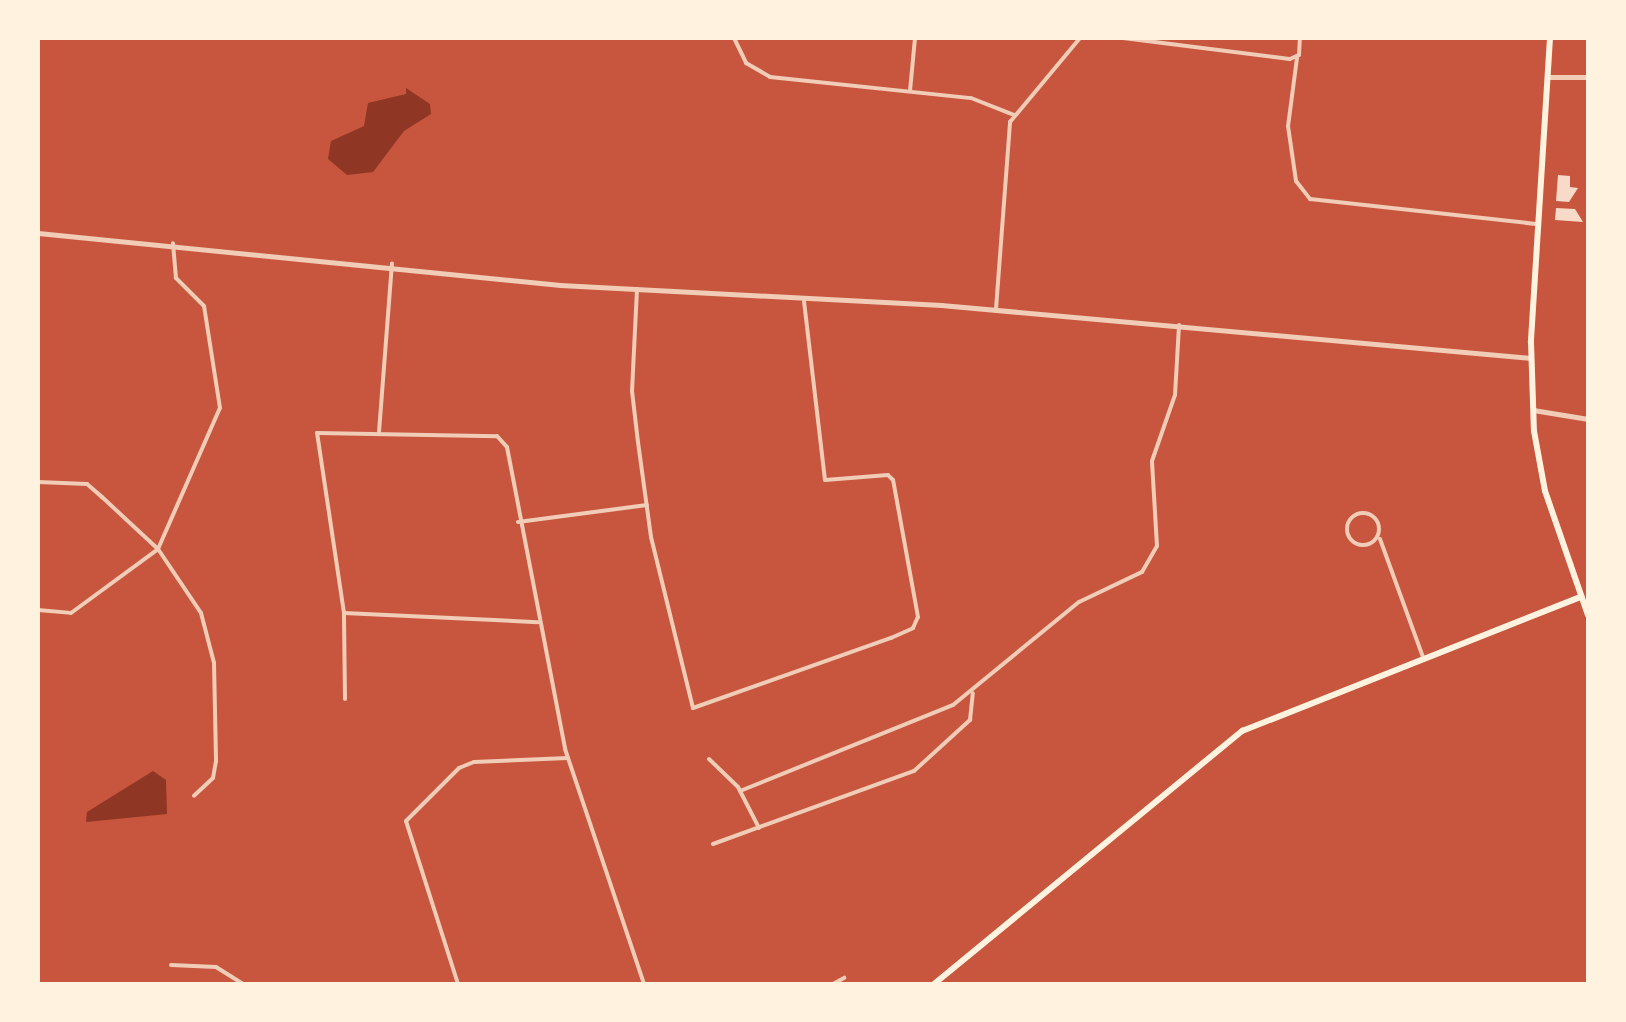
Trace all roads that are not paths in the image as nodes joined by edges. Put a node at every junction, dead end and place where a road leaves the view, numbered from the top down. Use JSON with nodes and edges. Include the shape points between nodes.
{"nodes":[{"id":1,"x":734,"y":38,"type":"edge"},
{"id":2,"x":915,"y":38,"type":"edge"},
{"id":3,"x":1080,"y":38,"type":"edge"},
{"id":4,"x":1122,"y":38,"type":"edge"},
{"id":5,"x":1300,"y":38,"type":"edge"},
{"id":6,"x":1550,"y":38,"type":"edge"},
{"id":7,"x":1296,"y":58,"type":"junction"},
{"id":8,"x":1547,"y":77,"type":"junction"},
{"id":9,"x":1588,"y":77,"type":"edge"},
{"id":10,"x":910,"y":91,"type":"junction"},
{"id":11,"x":1014,"y":115,"type":"junction"},
{"id":12,"x":1539,"y":224,"type":"junction"},
{"id":13,"x":38,"y":233,"type":"edge"},
{"id":14,"x":173,"y":243,"type":"junction"},
{"id":15,"x":392,"y":263,"type":"junction"},
{"id":16,"x":636,"y":290,"type":"junction"},
{"id":17,"x":804,"y":300,"type":"junction"},
{"id":18,"x":996,"y":309,"type":"junction"},
{"id":19,"x":1180,"y":326,"type":"junction"},
{"id":20,"x":1531,"y":358,"type":"junction"},
{"id":21,"x":1533,"y":410,"type":"junction"},
{"id":22,"x":1588,"y":419,"type":"edge"},
{"id":23,"x":380,"y":432,"type":"junction"},
{"id":24,"x":38,"y":482,"type":"edge"},
{"id":25,"x":647,"y":506,"type":"junction"},
{"id":26,"x":518,"y":522,"type":"junction"},
{"id":27,"x":1380,"y":538,"type":"junction"},
{"id":28,"x":158,"y":549,"type":"junction"},
{"id":29,"x":1581,"y":597,"type":"junction"},
{"id":30,"x":38,"y":610,"type":"edge"},
{"id":31,"x":344,"y":613,"type":"junction"},
{"id":32,"x":1588,"y":615,"type":"edge"},
{"id":33,"x":538,"y":622,"type":"junction"},
{"id":34,"x":1424,"y":657,"type":"junction"},
{"id":35,"x":973,"y":694,"type":"junction"},
{"id":36,"x":345,"y":699,"type":"dead end"},
{"id":37,"x":568,"y":758,"type":"junction"},
{"id":38,"x":710,"y":759,"type":"dead end"},
{"id":39,"x":740,"y":791,"type":"junction"},
{"id":40,"x":194,"y":796,"type":"dead end"},
{"id":41,"x":759,"y":828,"type":"junction"},
{"id":42,"x":713,"y":844,"type":"dead end"},
{"id":43,"x":171,"y":965,"type":"dead end"},
{"id":44,"x":844,"y":978,"type":"dead end"},
{"id":45,"x":243,"y":984,"type":"edge"},
{"id":46,"x":458,"y":984,"type":"edge"},
{"id":47,"x":644,"y":984,"type":"edge"},
{"id":48,"x":833,"y":984,"type":"edge"},
{"id":49,"x":934,"y":984,"type":"edge"}],
"edges":[{"from":1,"to":10,"type":"street","via":[[746,63],[770,77]]},
{"from":2,"to":10,"type":"street"},
{"from":3,"to":11,"type":"street"},
{"from":4,"to":7,"type":"street"},
{"from":5,"to":7,"type":"street"},
{"from":6,"to":8,"type":"main road"},
{"from":7,"to":12,"type":"street","via":[[1290,152],[1296,181],[1310,199]]},
{"from":8,"to":9,"type":"street"},
{"from":8,"to":12,"type":"main road"},
{"from":10,"to":11,"type":"street","via":[[971,98]]},
{"from":11,"to":18,"type":"street","via":[[1006,147]]},
{"from":12,"to":20,"type":"main road"},
{"from":13,"to":14,"type":"street"},
{"from":14,"to":15,"type":"street"},
{"from":14,"to":28,"type":"street","via":[[176,278],[204,306],[220,408]]},
{"from":15,"to":16,"type":"street"},
{"from":15,"to":23,"type":"street"},
{"from":16,"to":17,"type":"street"},
{"from":16,"to":25,"type":"street","via":[[632,391]]},
{"from":17,"to":18,"type":"street"},
{"from":17,"to":25,"type":"street","via":[[825,480],[893,480],[918,617],[914,628],[691,705]]},
{"from":18,"to":19,"type":"street"},
{"from":19,"to":20,"type":"street"},
{"from":19,"to":35,"type":"street","via":[[1174,396],[1152,461],[1159,530],[1151,560],[1130,580],[1079,602]]},
{"from":20,"to":21,"type":"main road"},
{"from":21,"to":22,"type":"street"},
{"from":21,"to":29,"type":"main road","via":[[1545,492]]},
{"from":23,"to":26,"type":"street","via":[[497,436],[507,447]]},
{"from":23,"to":31,"type":"street","via":[[318,433]]},
{"from":24,"to":28,"type":"street","via":[[87,484]]},
{"from":25,"to":26,"type":"street"},
{"from":26,"to":33,"type":"street"},
{"from":27,"to":27,"type":"street","via":[[1368,511],[1352,514],[1359,548]]},
{"from":27,"to":34,"type":"street"},
{"from":28,"to":30,"type":"street","via":[[71,613]]},
{"from":28,"to":40,"type":"street","via":[[201,613],[214,663],[216,760],[212,778]]},
{"from":29,"to":32,"type":"main road"},
{"from":29,"to":34,"type":"main road"},
{"from":31,"to":33,"type":"street"},
{"from":31,"to":36,"type":"street"},
{"from":33,"to":37,"type":"street"},
{"from":34,"to":49,"type":"main road","via":[[1242,731]]},
{"from":35,"to":39,"type":"street"},
{"from":35,"to":41,"type":"street","via":[[970,720],[914,771]]},
{"from":37,"to":46,"type":"street","via":[[474,762],[406,821]]},
{"from":37,"to":47,"type":"street"},
{"from":38,"to":39,"type":"street"},
{"from":39,"to":41,"type":"street"},
{"from":41,"to":42,"type":"street"},
{"from":43,"to":45,"type":"street","via":[[216,967]]},
{"from":44,"to":48,"type":"street"}]}
